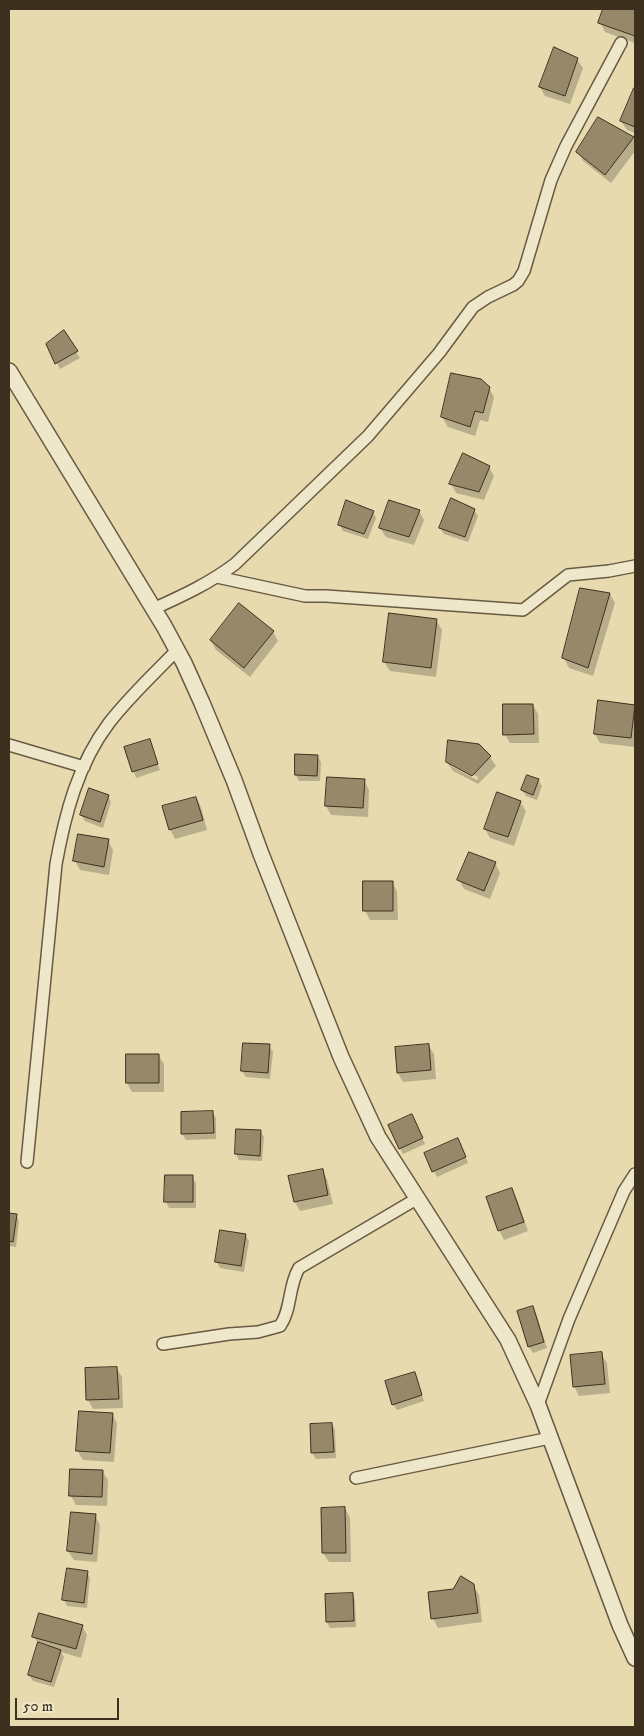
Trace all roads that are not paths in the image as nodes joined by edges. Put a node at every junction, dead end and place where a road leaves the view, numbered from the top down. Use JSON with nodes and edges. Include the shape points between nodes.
{"nodes":[{"id":1,"x":621,"y":43,"type":"dead end"},
{"id":2,"x":9,"y":371,"type":"edge"},
{"id":3,"x":635,"y":566,"type":"edge"},
{"id":4,"x":217,"y":577,"type":"junction"},
{"id":5,"x":153,"y":609,"type":"junction"},
{"id":6,"x":177,"y":650,"type":"junction"},
{"id":7,"x":9,"y":745,"type":"edge"},
{"id":8,"x":84,"y":767,"type":"junction"},
{"id":9,"x":27,"y":1162,"type":"dead end"},
{"id":10,"x":635,"y":1174,"type":"edge"},
{"id":11,"x":418,"y":1198,"type":"junction"},
{"id":12,"x":162,"y":1344,"type":"dead end"},
{"id":13,"x":538,"y":1405,"type":"junction"},
{"id":14,"x":550,"y":1438,"type":"junction"},
{"id":15,"x":356,"y":1478,"type":"dead end"},
{"id":16,"x":635,"y":1658,"type":"edge"}],
"edges":[{"from":1,"to":4,"type":"street","via":[[551,180],[524,271],[518,281],[473,307],[439,353],[368,436],[235,564]]},
{"from":2,"to":5,"type":"street"},
{"from":3,"to":4,"type":"street","via":[[568,575],[523,610],[305,596]]},
{"from":4,"to":5,"type":"street"},
{"from":5,"to":6,"type":"street"},
{"from":6,"to":8,"type":"street","via":[[110,722]]},
{"from":6,"to":11,"type":"street","via":[[234,780],[341,1057],[378,1137]]},
{"from":7,"to":8,"type":"street"},
{"from":8,"to":9,"type":"street","via":[[72,794],[56,864]]},
{"from":10,"to":13,"type":"street","via":[[624,1191],[569,1318]]},
{"from":11,"to":12,"type":"street","via":[[299,1268],[294,1276],[285,1319],[280,1326],[258,1332]]},
{"from":11,"to":13,"type":"street","via":[[508,1340]]},
{"from":13,"to":14,"type":"street"},
{"from":14,"to":15,"type":"street"},
{"from":14,"to":16,"type":"street"}]}
